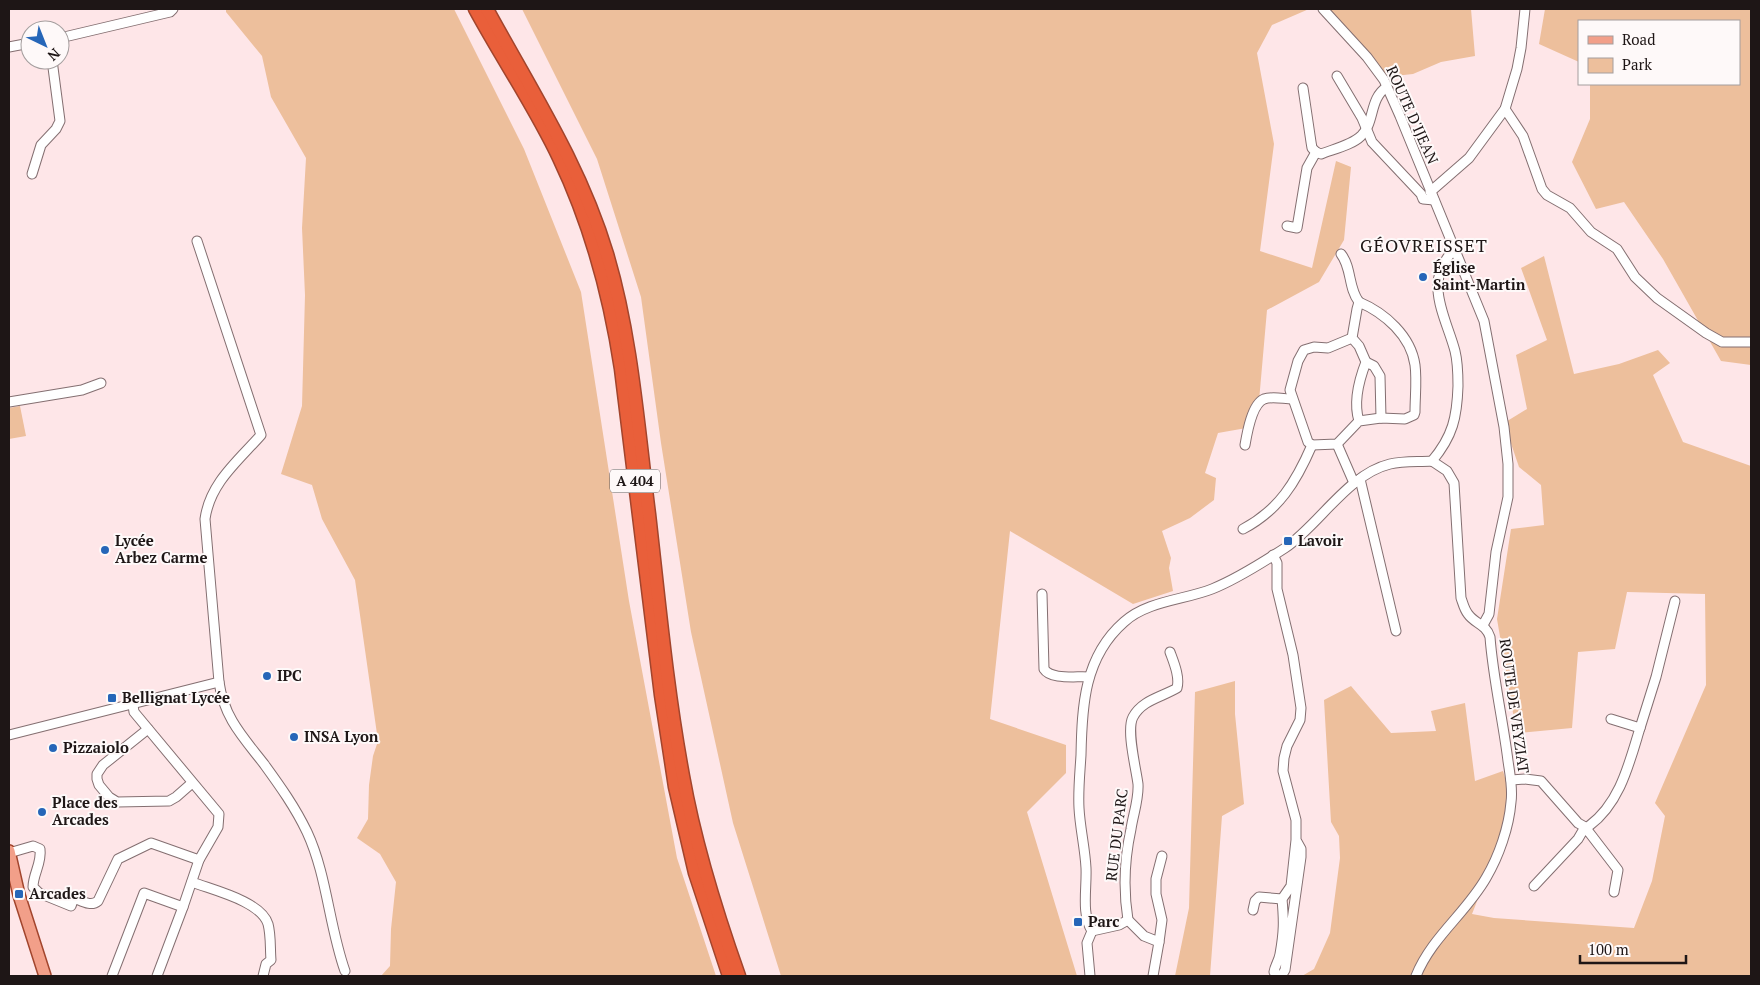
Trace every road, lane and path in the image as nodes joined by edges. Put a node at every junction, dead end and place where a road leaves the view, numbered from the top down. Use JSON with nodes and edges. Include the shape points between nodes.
{"nodes":[{"id":1,"x":475,"y":9,"type":"edge"},
{"id":2,"x":486,"y":9,"type":"edge"},
{"id":3,"x":1323,"y":9,"type":"edge"},
{"id":4,"x":1525,"y":9,"type":"edge"},
{"id":5,"x":172,"y":10,"type":"edge"},
{"id":6,"x":70,"y":36,"type":"edge"},
{"id":7,"x":53,"y":70,"type":"edge"},
{"id":8,"x":1338,"y":76,"type":"dead end"},
{"id":9,"x":1387,"y":87,"type":"junction"},
{"id":10,"x":1303,"y":88,"type":"dead end"},
{"id":11,"x":1505,"y":109,"type":"junction"},
{"id":12,"x":1366,"y":130,"type":"junction"},
{"id":13,"x":1316,"y":152,"type":"junction"},
{"id":14,"x":32,"y":174,"type":"dead end"},
{"id":15,"x":1432,"y":196,"type":"junction"},
{"id":16,"x":1288,"y":226,"type":"dead end"},
{"id":17,"x":198,"y":241,"type":"dead end"},
{"id":18,"x":1454,"y":250,"type":"junction"},
{"id":19,"x":1341,"y":254,"type":"dead end"},
{"id":20,"x":1360,"y":302,"type":"junction"},
{"id":21,"x":1352,"y":338,"type":"junction"},
{"id":22,"x":1751,"y":342,"type":"edge"},
{"id":23,"x":1366,"y":362,"type":"junction"},
{"id":24,"x":101,"y":383,"type":"dead end"},
{"id":25,"x":1292,"y":400,"type":"junction"},
{"id":26,"x":9,"y":402,"type":"edge"},
{"id":27,"x":1381,"y":418,"type":"junction"},
{"id":28,"x":1359,"y":421,"type":"junction"},
{"id":29,"x":1337,"y":444,"type":"junction"},
{"id":30,"x":1245,"y":445,"type":"dead end"},
{"id":31,"x":1312,"y":445,"type":"junction"},
{"id":32,"x":1432,"y":460,"type":"junction"},
{"id":33,"x":1357,"y":481,"type":"junction"},
{"id":34,"x":1243,"y":529,"type":"dead end"},
{"id":35,"x":1273,"y":555,"type":"junction"},
{"id":36,"x":1042,"y":594,"type":"dead end"},
{"id":37,"x":1675,"y":601,"type":"dead end"},
{"id":38,"x":1483,"y":625,"type":"junction"},
{"id":39,"x":1396,"y":631,"type":"dead end"},
{"id":40,"x":1170,"y":652,"type":"dead end"},
{"id":41,"x":1089,"y":677,"type":"junction"},
{"id":42,"x":219,"y":682,"type":"junction"},
{"id":43,"x":132,"y":704,"type":"junction"},
{"id":44,"x":1611,"y":719,"type":"dead end"},
{"id":45,"x":1640,"y":728,"type":"junction"},
{"id":46,"x":148,"y":729,"type":"junction"},
{"id":47,"x":9,"y":735,"type":"edge"},
{"id":48,"x":1511,"y":780,"type":"junction"},
{"id":49,"x":192,"y":783,"type":"junction"},
{"id":50,"x":1585,"y":827,"type":"junction"},
{"id":51,"x":1296,"y":840,"type":"junction"},
{"id":52,"x":9,"y":852,"type":"edge"},
{"id":53,"x":1162,"y":856,"type":"dead end"},
{"id":54,"x":199,"y":860,"type":"junction"},
{"id":55,"x":192,"y":882,"type":"junction"},
{"id":56,"x":1534,"y":886,"type":"dead end"},
{"id":57,"x":1614,"y":892,"type":"dead end"},
{"id":58,"x":1282,"y":899,"type":"junction"},
{"id":59,"x":183,"y":907,"type":"junction"},
{"id":60,"x":1253,"y":910,"type":"dead end"},
{"id":61,"x":1128,"y":920,"type":"junction"},
{"id":62,"x":1092,"y":931,"type":"junction"},
{"id":63,"x":1160,"y":942,"type":"junction"},
{"id":64,"x":345,"y":971,"type":"dead end"},
{"id":65,"x":45,"y":976,"type":"edge"},
{"id":66,"x":112,"y":976,"type":"edge"},
{"id":67,"x":156,"y":976,"type":"edge"},
{"id":68,"x":262,"y":976,"type":"edge"},
{"id":69,"x":728,"y":976,"type":"edge"},
{"id":70,"x":739,"y":976,"type":"edge"},
{"id":71,"x":1090,"y":976,"type":"edge"},
{"id":72,"x":1153,"y":976,"type":"edge"},
{"id":73,"x":1416,"y":976,"type":"edge"}],
"edges":[{"from":1,"to":69,"type":"highway","number":"A 404","via":[[558,156],[588,226],[603,275],[621,369],[675,787],[695,873]]},
{"from":2,"to":70,"type":"highway","number":"A 404","via":[[567,152],[589,202],[613,276],[632,376],[683,776],[704,869]]},
{"from":3,"to":9,"type":"street","name":"ROUTE D'IJEAN","via":[[1371,61]]},
{"from":4,"to":11,"type":"street","via":[[1518,68]]},
{"from":5,"to":6,"type":"street"},
{"from":7,"to":14,"type":"street","via":[[60,121],[41,145]]},
{"from":8,"to":12,"type":"street"},
{"from":9,"to":12,"type":"street","via":[[1374,104]]},
{"from":9,"to":15,"type":"street","name":"ROUTE D'IJEAN"},
{"from":10,"to":13,"type":"street","via":[[1312,148]]},
{"from":11,"to":15,"type":"street","via":[[1469,158]]},
{"from":11,"to":22,"type":"street","via":[[1523,136],[1547,195],[1570,208],[1591,232],[1617,249],[1635,277],[1657,298],[1722,342]]},
{"from":12,"to":13,"type":"street","via":[[1355,140],[1321,154]]},
{"from":12,"to":15,"type":"street","via":[[1384,157],[1423,199]]},
{"from":13,"to":16,"type":"street","via":[[1307,168],[1296,228]]},
{"from":15,"to":18,"type":"street","name":"ROUTE DE VEYZIAT"},
{"from":17,"to":42,"type":"street","via":[[261,435],[218,483],[209,500],[205,519]]},
{"from":18,"to":32,"type":"street","via":[[1446,258],[1437,288],[1457,359],[1457,409],[1444,447]]},
{"from":18,"to":38,"type":"street","name":"ROUTE DE VEYZIAT","via":[[1484,322],[1508,464],[1508,497],[1496,552],[1489,614]]},
{"from":19,"to":20,"type":"street"},
{"from":20,"to":21,"type":"street"},
{"from":20,"to":27,"type":"street","via":[[1394,326],[1408,344],[1415,365],[1414,415],[1405,419]]},
{"from":21,"to":23,"type":"street"},
{"from":21,"to":25,"type":"street","via":[[1328,348],[1304,350],[1291,387]]},
{"from":23,"to":27,"type":"street","via":[[1374,366],[1380,376]]},
{"from":23,"to":28,"type":"street","via":[[1358,389]]},
{"from":24,"to":26,"type":"street","via":[[82,390]]},
{"from":25,"to":30,"type":"street","via":[[1266,398],[1260,401],[1248,427]]},
{"from":25,"to":31,"type":"street"},
{"from":27,"to":28,"type":"street"},
{"from":28,"to":29,"type":"street"},
{"from":29,"to":31,"type":"street"},
{"from":29,"to":33,"type":"street"},
{"from":31,"to":34,"type":"street","via":[[1292,486],[1272,510]]},
{"from":32,"to":33,"type":"street","via":[[1390,464]]},
{"from":32,"to":38,"type":"street","via":[[1447,470],[1454,483],[1461,598],[1467,613]]},
{"from":33,"to":35,"type":"street","via":[[1298,537]]},
{"from":33,"to":39,"type":"street"},
{"from":35,"to":41,"type":"street","via":[[1214,589],[1131,616],[1110,637]]},
{"from":35,"to":51,"type":"street","via":[[1301,708],[1300,720],[1287,746],[1283,771],[1296,820]]},
{"from":36,"to":41,"type":"street","via":[[1046,672],[1053,676]]},
{"from":37,"to":45,"type":"street"},
{"from":38,"to":48,"type":"street","name":"ROUTE DE VEYZIAT","via":[[1490,637]]},
{"from":40,"to":61,"type":"street","name":"RUE DU PARC","via":[[1176,668],[1177,688],[1138,708],[1132,719],[1131,737],[1138,787],[1124,868]]},
{"from":41,"to":62,"type":"street","via":[[1084,694],[1079,808],[1086,868],[1087,921]]},
{"from":42,"to":43,"type":"street"},
{"from":42,"to":64,"type":"street","via":[[232,724],[280,787],[307,833]]},
{"from":43,"to":46,"type":"street","via":[[134,712]]},
{"from":43,"to":47,"type":"street"},
{"from":44,"to":45,"type":"street"},
{"from":45,"to":50,"type":"street","via":[[1622,785],[1594,823]]},
{"from":46,"to":49,"type":"street"},
{"from":46,"to":49,"type":"street","via":[[103,765],[97,780],[104,791],[117,802],[169,800]]},
{"from":48,"to":50,"type":"street","via":[[1541,781]]},
{"from":48,"to":73,"type":"street","name":"ROUTE DE VEYZIAT","via":[[1509,816],[1487,876],[1437,942]]},
{"from":49,"to":54,"type":"street","via":[[217,811],[219,819],[218,827]]},
{"from":50,"to":56,"type":"street","via":[[1578,839]]},
{"from":50,"to":57,"type":"street","via":[[1618,870]]},
{"from":51,"to":58,"type":"street","via":[[1291,886]]},
{"from":51,"to":58,"type":"street","via":[[1301,849],[1298,882],[1285,970],[1280,976],[1274,972],[1284,931]]},
{"from":52,"to":54,"type":"street","via":[[33,846],[40,849],[42,858],[33,878],[34,887],[39,893],[71,906],[74,898],[95,904],[118,860],[151,843]]},
{"from":52,"to":65,"type":"main road"},
{"from":53,"to":63,"type":"street","via":[[1156,887],[1162,920]]},
{"from":54,"to":55,"type":"street"},
{"from":55,"to":59,"type":"street"},
{"from":55,"to":68,"type":"street","via":[[251,904],[262,914],[268,923],[271,960]]},
{"from":58,"to":60,"type":"street","via":[[1259,897]]},
{"from":59,"to":66,"type":"street","via":[[144,893]]},
{"from":59,"to":67,"type":"street"},
{"from":61,"to":62,"type":"street"},
{"from":61,"to":63,"type":"street","via":[[1144,936]]},
{"from":62,"to":71,"type":"street","via":[[1087,943]]},
{"from":63,"to":72,"type":"street"}]}
